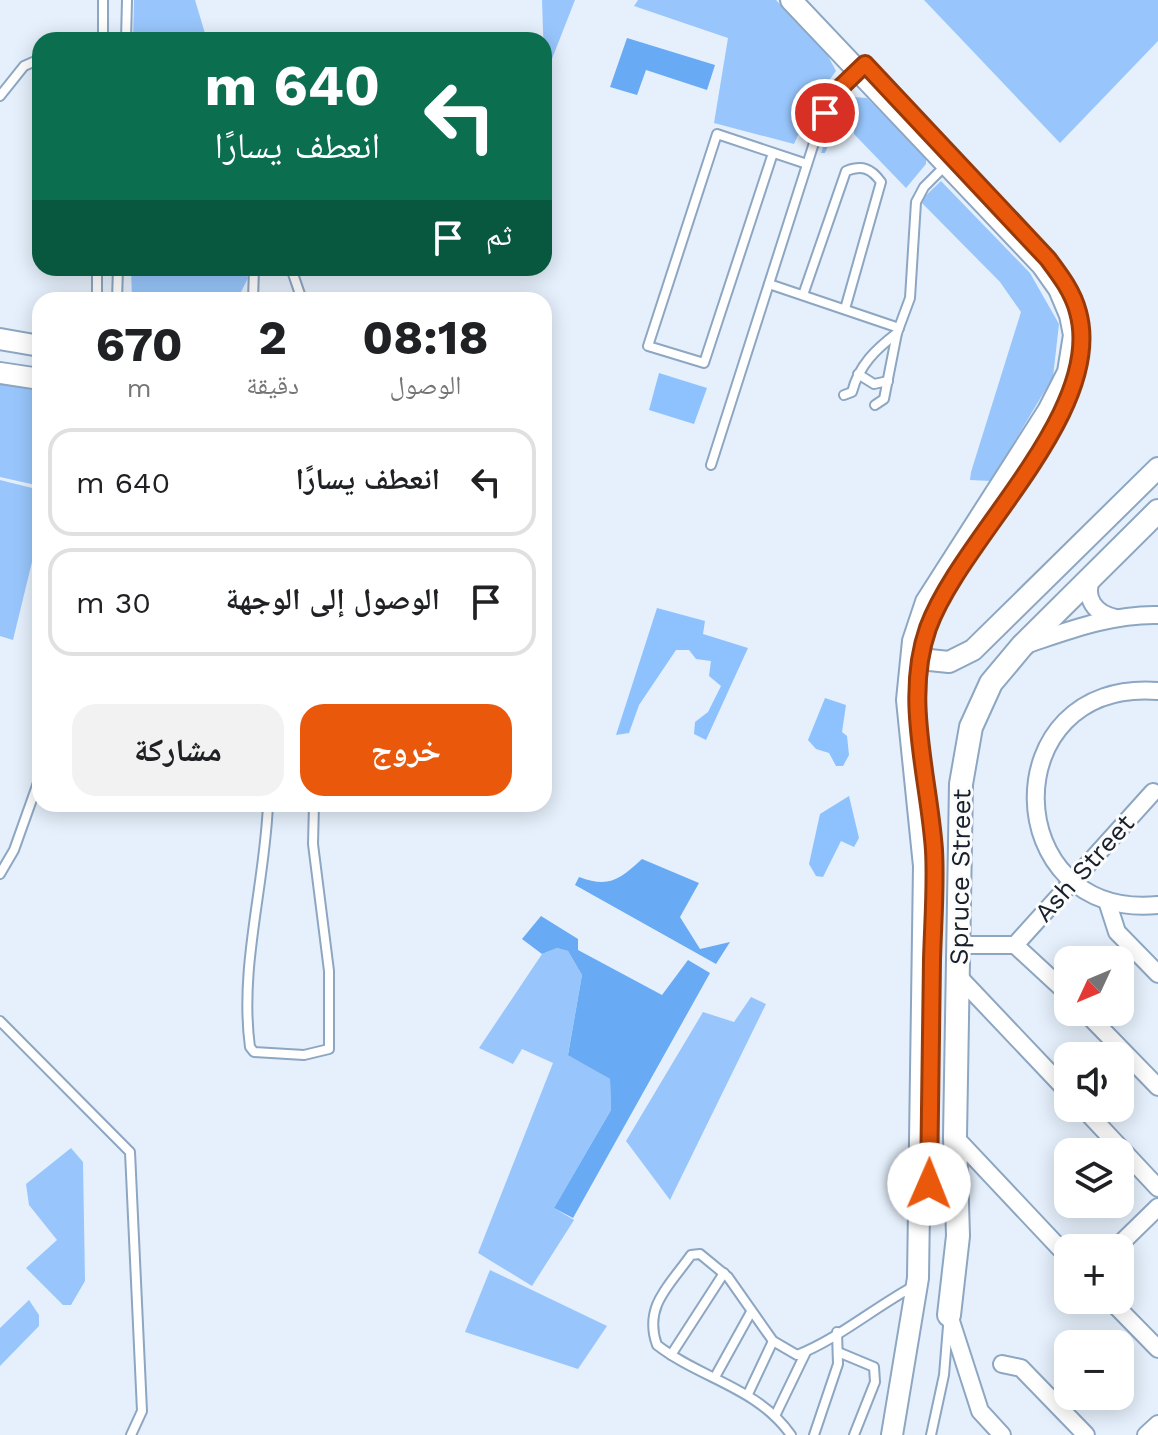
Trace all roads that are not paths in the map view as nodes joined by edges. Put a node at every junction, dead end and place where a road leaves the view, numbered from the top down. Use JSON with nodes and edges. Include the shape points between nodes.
{"nodes":[{"id":1,"x":103,"y":0,"type":"edge"},
{"id":2,"x":127,"y":0,"type":"edge"},
{"id":3,"x":791,"y":0,"type":"edge"},
{"id":4,"x":804,"y":0,"type":"edge"},
{"id":5,"x":103,"y":32,"type":"edge"},
{"id":6,"x":126,"y":32,"type":"edge"},
{"id":7,"x":32,"y":62,"type":"edge"},
{"id":8,"x":861,"y":68,"type":"junction"},
{"id":9,"x":0,"y":96,"type":"edge"},
{"id":10,"x":773,"y":153,"type":"junction"},
{"id":11,"x":807,"y":164,"type":"junction"},
{"id":12,"x":945,"y":166,"type":"junction"},
{"id":13,"x":769,"y":284,"type":"junction"},
{"id":14,"x":803,"y":295,"type":"junction"},
{"id":15,"x":845,"y":309,"type":"junction"},
{"id":16,"x":898,"y":330,"type":"junction"},
{"id":17,"x":0,"y":339,"type":"edge"},
{"id":18,"x":32,"y":345,"type":"edge"},
{"id":19,"x":0,"y":373,"type":"edge"},
{"id":20,"x":858,"y":374,"type":"junction"},
{"id":21,"x":32,"y":378,"type":"edge"},
{"id":22,"x":888,"y":381,"type":"junction"},
{"id":23,"x":844,"y":395,"type":"dead end"},
{"id":24,"x":875,"y":405,"type":"dead end"},
{"id":25,"x":711,"y":465,"type":"dead end"},
{"id":26,"x":1158,"y":468,"type":"edge"},
{"id":27,"x":1158,"y":511,"type":"edge"},
{"id":28,"x":1092,"y":576,"type":"junction"},
{"id":29,"x":1158,"y":615,"type":"edge"},
{"id":30,"x":1118,"y":618,"type":"junction"},
{"id":31,"x":1022,"y":646,"type":"junction"},
{"id":32,"x":920,"y":659,"type":"junction"},
{"id":33,"x":1158,"y":691,"type":"edge"},
{"id":34,"x":1153,"y":792,"type":"dead end"},
{"id":35,"x":32,"y":799,"type":"edge"},
{"id":36,"x":268,"y":812,"type":"edge"},
{"id":37,"x":314,"y":812,"type":"edge"},
{"id":38,"x":0,"y":874,"type":"edge"},
{"id":39,"x":1072,"y":881,"type":"junction"},
{"id":40,"x":1107,"y":901,"type":"junction"},
{"id":41,"x":1158,"y":905,"type":"edge"},
{"id":42,"x":959,"y":945,"type":"junction"},
{"id":43,"x":1015,"y":945,"type":"junction"},
{"id":44,"x":1158,"y":974,"type":"edge"},
{"id":45,"x":958,"y":976,"type":"junction"},
{"id":46,"x":1054,"y":981,"type":"edge"},
{"id":47,"x":0,"y":1021,"type":"edge"},
{"id":48,"x":1099,"y":1026,"type":"edge"},
{"id":49,"x":1054,"y":1077,"type":"edge"},
{"id":50,"x":1158,"y":1087,"type":"edge"},
{"id":51,"x":1096,"y":1122,"type":"edge"},
{"id":52,"x":955,"y":1137,"type":"junction"},
{"id":53,"x":1158,"y":1188,"type":"edge"},
{"id":54,"x":1158,"y":1207,"type":"edge"},
{"id":55,"x":1130,"y":1234,"type":"edge"},
{"id":56,"x":1054,"y":1242,"type":"edge"},
{"id":57,"x":724,"y":1273,"type":"junction"},
{"id":58,"x":917,"y":1284,"type":"junction"},
{"id":59,"x":751,"y":1312,"type":"junction"},
{"id":60,"x":1124,"y":1314,"type":"edge"},
{"id":61,"x":949,"y":1315,"type":"junction"},
{"id":62,"x":837,"y":1332,"type":"junction"},
{"id":63,"x":773,"y":1341,"type":"junction"},
{"id":64,"x":1158,"y":1349,"type":"edge"},
{"id":65,"x":806,"y":1352,"type":"junction"},
{"id":66,"x":838,"y":1352,"type":"junction"},
{"id":67,"x":671,"y":1355,"type":"junction"},
{"id":68,"x":1002,"y":1364,"type":"dead end"},
{"id":69,"x":715,"y":1377,"type":"junction"},
{"id":70,"x":748,"y":1394,"type":"junction"},
{"id":71,"x":775,"y":1416,"type":"junction"},
{"id":72,"x":1158,"y":1424,"type":"edge"},
{"id":73,"x":131,"y":1435,"type":"edge"},
{"id":74,"x":791,"y":1435,"type":"edge"},
{"id":75,"x":814,"y":1435,"type":"edge"},
{"id":76,"x":854,"y":1435,"type":"edge"},
{"id":77,"x":892,"y":1435,"type":"edge"},
{"id":78,"x":902,"y":1435,"type":"edge"},
{"id":79,"x":931,"y":1435,"type":"edge"},
{"id":80,"x":1002,"y":1435,"type":"edge"},
{"id":81,"x":1086,"y":1435,"type":"edge"},
{"id":82,"x":1146,"y":1435,"type":"edge"}],
"edges":[{"from":1,"to":5,"type":"lane"},
{"from":2,"to":6,"type":"lane"},
{"from":3,"to":8,"type":"street"},
{"from":4,"to":8,"type":"street"},
{"from":7,"to":9,"type":"lane"},
{"from":8,"to":11,"type":"lane","via":[[828,107]]},
{"from":8,"to":12,"type":"street"},
{"from":8,"to":32,"type":"street","via":[[1048,259],[1075,304],[1081,333],[1080,359],[1058,420],[939,603]]},
{"from":10,"to":10,"type":"lane","via":[[717,134],[648,346],[704,363]]},
{"from":10,"to":11,"type":"lane"},
{"from":11,"to":13,"type":"lane"},
{"from":12,"to":16,"type":"lane","via":[[916,202],[910,298]]},
{"from":12,"to":58,"type":"street","via":[[1042,265],[1059,289],[1074,335],[1068,372],[1048,411],[926,602],[913,641],[907,700],[924,866]]},
{"from":13,"to":14,"type":"lane"},
{"from":13,"to":25,"type":"lane"},
{"from":14,"to":15,"type":"lane"},
{"from":14,"to":15,"type":"lane","via":[[846,171],[873,171],[881,182]]},
{"from":15,"to":16,"type":"lane"},
{"from":16,"to":20,"type":"lane"},
{"from":16,"to":22,"type":"lane"},
{"from":17,"to":18,"type":"street"},
{"from":19,"to":21,"type":"street"},
{"from":20,"to":22,"type":"lane","via":[[874,384]]},
{"from":20,"to":23,"type":"lane","via":[[852,392]]},
{"from":22,"to":24,"type":"lane","via":[[884,399]]},
{"from":26,"to":32,"type":"street","via":[[973,650],[949,662]]},
{"from":27,"to":28,"type":"main road","name":"Spruce Street"},
{"from":28,"to":30,"type":"street","via":[[1091,602],[1101,613]]},
{"from":28,"to":31,"type":"main road","name":"Spruce Street"},
{"from":29,"to":30,"type":"street"},
{"from":30,"to":31,"type":"street"},
{"from":31,"to":42,"type":"main road","name":"Spruce Street","via":[[985,694],[964,754]]},
{"from":32,"to":78,"type":"street","via":[[916,690],[934,852],[928,1275],[916,1376]]},
{"from":33,"to":39,"type":"street","via":[[1134,689],[1103,696],[1075,712],[1053,735],[1039,764],[1033,796],[1038,828],[1051,857]]},
{"from":34,"to":39,"type":"street","name":"Ash Street"},
{"from":35,"to":38,"type":"lane"},
{"from":36,"to":37,"type":"lane","via":[[247,1028],[254,1052],[304,1055],[329,1049],[329,971],[314,857]]},
{"from":39,"to":40,"type":"street"},
{"from":39,"to":43,"type":"street","name":"Ash Street"},
{"from":40,"to":41,"type":"street"},
{"from":40,"to":44,"type":"street","via":[[1117,932]]},
{"from":42,"to":43,"type":"street"},
{"from":42,"to":45,"type":"main road","name":"Spruce Street"},
{"from":43,"to":46,"type":"street"},
{"from":45,"to":49,"type":"street"},
{"from":45,"to":52,"type":"main road","name":"Spruce Street"},
{"from":47,"to":73,"type":"lane","via":[[130,1152],[142,1411]]},
{"from":48,"to":50,"type":"street"},
{"from":51,"to":53,"type":"street"},
{"from":52,"to":56,"type":"street"},
{"from":52,"to":61,"type":"main road","name":"Spruce Street","via":[[958,1236]]},
{"from":54,"to":55,"type":"street"},
{"from":57,"to":59,"type":"lane"},
{"from":57,"to":67,"type":"lane"},
{"from":57,"to":67,"type":"lane","via":[[700,1254],[691,1255],[658,1297],[653,1332],[657,1345]]},
{"from":58,"to":62,"type":"lane"},
{"from":58,"to":77,"type":"street"},
{"from":59,"to":63,"type":"lane"},
{"from":59,"to":69,"type":"lane"},
{"from":60,"to":64,"type":"street"},
{"from":61,"to":79,"type":"lane"},
{"from":61,"to":80,"type":"street","via":[[980,1411]]},
{"from":62,"to":65,"type":"lane"},
{"from":62,"to":66,"type":"lane"},
{"from":63,"to":65,"type":"lane","via":[[797,1355]]},
{"from":63,"to":70,"type":"lane"},
{"from":65,"to":71,"type":"lane"},
{"from":66,"to":75,"type":"lane"},
{"from":66,"to":76,"type":"lane","via":[[874,1367],[875,1382]]},
{"from":67,"to":69,"type":"lane"},
{"from":68,"to":81,"type":"street","via":[[1021,1368]]},
{"from":69,"to":70,"type":"lane"},
{"from":70,"to":71,"type":"lane"},
{"from":71,"to":74,"type":"lane"},
{"from":72,"to":82,"type":"street"}]}
